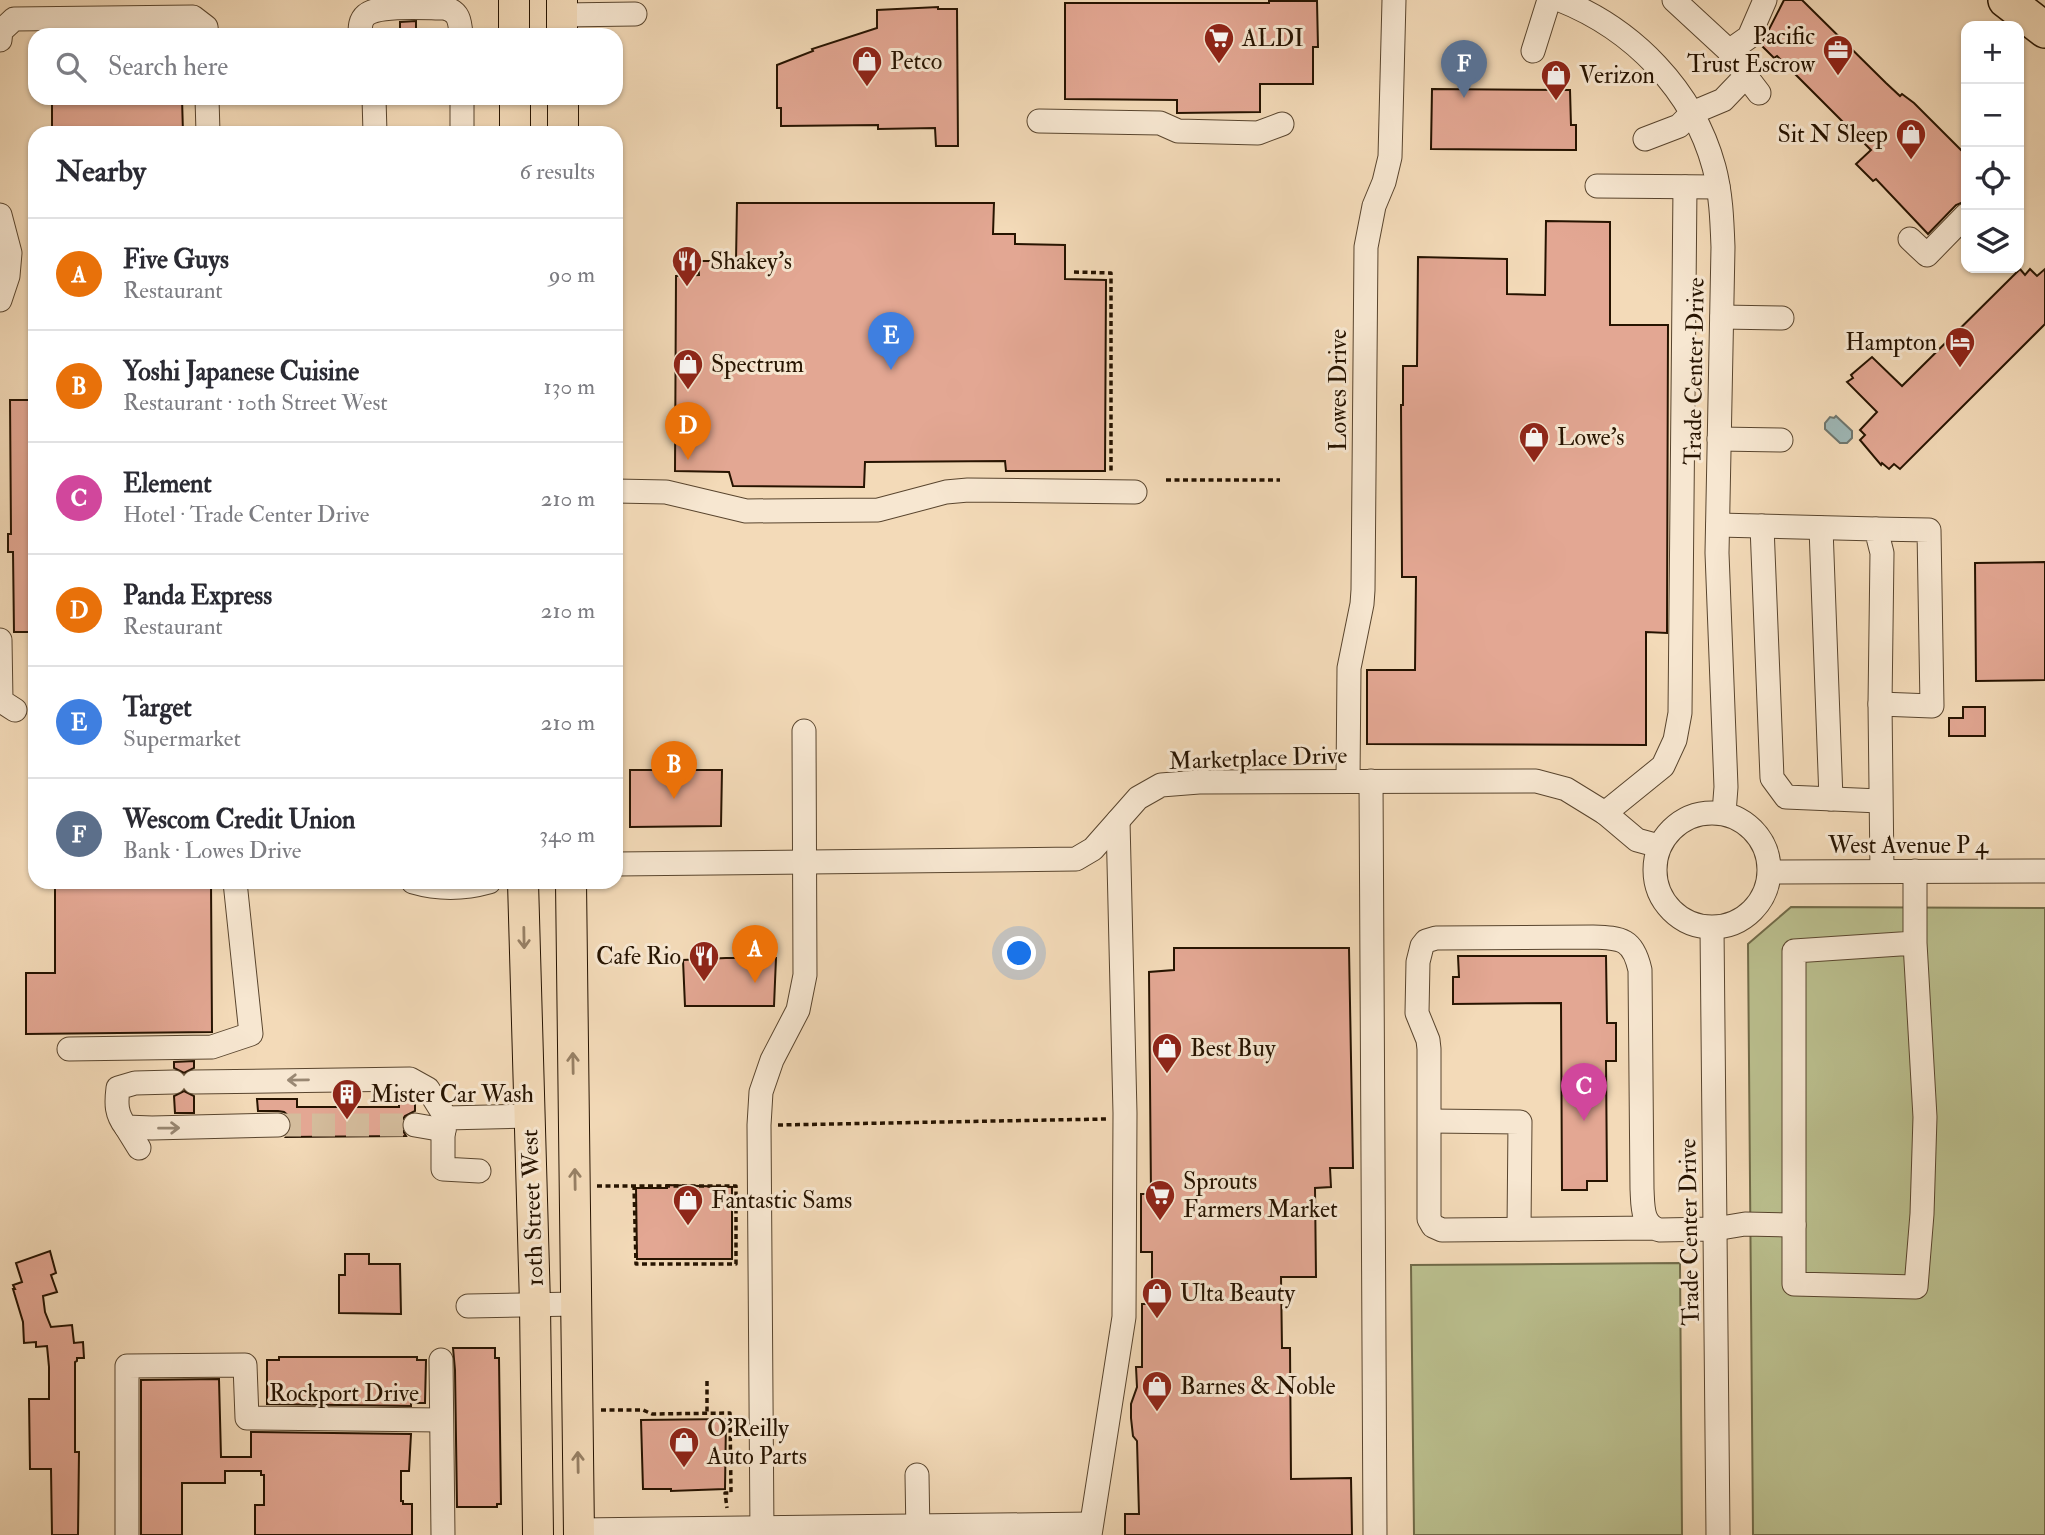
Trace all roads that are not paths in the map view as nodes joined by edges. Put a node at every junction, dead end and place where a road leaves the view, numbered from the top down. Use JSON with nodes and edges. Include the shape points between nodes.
{"nodes":[{"id":1,"x":514,"y":0,"type":"edge"},
{"id":2,"x":1394,"y":0,"type":"edge"},
{"id":3,"x":1549,"y":0,"type":"edge"},
{"id":4,"x":1560,"y":0,"type":"edge"},
{"id":5,"x":1674,"y":0,"type":"edge"},
{"id":6,"x":1765,"y":0,"type":"edge"},
{"id":7,"x":2006,"y":0,"type":"edge"},
{"id":8,"x":635,"y":14,"type":"dead end"},
{"id":9,"x":562,"y":17,"type":"edge"},
{"id":10,"x":206,"y":28,"type":"edge"},
{"id":11,"x":361,"y":28,"type":"edge"},
{"id":12,"x":460,"y":28,"type":"edge"},
{"id":13,"x":514,"y":28,"type":"edge"},
{"id":14,"x":2045,"y":30,"type":"edge"},
{"id":15,"x":0,"y":40,"type":"edge"},
{"id":16,"x":1533,"y":51,"type":"dead end"},
{"id":17,"x":1729,"y":51,"type":"junction"},
{"id":18,"x":207,"y":105,"type":"edge"},
{"id":19,"x":374,"y":105,"type":"edge"},
{"id":20,"x":462,"y":105,"type":"edge"},
{"id":21,"x":515,"y":105,"type":"edge"},
{"id":22,"x":563,"y":105,"type":"edge"},
{"id":23,"x":1692,"y":113,"type":"junction"},
{"id":24,"x":1039,"y":121,"type":"dead end"},
{"id":25,"x":1282,"y":124,"type":"dead end"},
{"id":26,"x":208,"y":126,"type":"edge"},
{"id":27,"x":375,"y":126,"type":"edge"},
{"id":28,"x":462,"y":126,"type":"edge"},
{"id":29,"x":515,"y":126,"type":"edge"},
{"id":30,"x":563,"y":126,"type":"edge"},
{"id":31,"x":1645,"y":139,"type":"dead end"},
{"id":32,"x":1597,"y":186,"type":"dead end"},
{"id":33,"x":1685,"y":187,"type":"junction"},
{"id":34,"x":1718,"y":187,"type":"junction"},
{"id":35,"x":0,"y":215,"type":"edge"},
{"id":36,"x":1961,"y":220,"type":"edge"},
{"id":37,"x":1910,"y":239,"type":"dead end"},
{"id":38,"x":0,"y":300,"type":"edge"},
{"id":39,"x":1722,"y":317,"type":"junction"},
{"id":40,"x":1782,"y":318,"type":"dead end"},
{"id":41,"x":1719,"y":439,"type":"junction"},
{"id":42,"x":1781,"y":440,"type":"dead end"},
{"id":43,"x":623,"y":491,"type":"edge"},
{"id":44,"x":1135,"y":492,"type":"dead end"},
{"id":45,"x":1717,"y":525,"type":"junction"},
{"id":46,"x":1762,"y":526,"type":"junction"},
{"id":47,"x":1821,"y":528,"type":"junction"},
{"id":48,"x":1876,"y":529,"type":"junction"},
{"id":49,"x":0,"y":640,"type":"edge"},
{"id":50,"x":1880,"y":704,"type":"junction"},
{"id":51,"x":15,"y":710,"type":"dead end"},
{"id":52,"x":804,"y":731,"type":"dead end"},
{"id":53,"x":1359,"y":782,"type":"junction"},
{"id":54,"x":1831,"y":799,"type":"junction"},
{"id":55,"x":1881,"y":801,"type":"junction"},
{"id":56,"x":1605,"y":813,"type":"junction"},
{"id":57,"x":1724,"y":813,"type":"junction"},
{"id":58,"x":1118,"y":821,"type":"junction"},
{"id":59,"x":1659,"y":846,"type":"junction"},
{"id":60,"x":804,"y":862,"type":"junction"},
{"id":61,"x":623,"y":864,"type":"edge"},
{"id":62,"x":1882,"y":871,"type":"junction"},
{"id":63,"x":1915,"y":871,"type":"junction"},
{"id":64,"x":2045,"y":871,"type":"edge"},
{"id":65,"x":1770,"y":872,"type":"junction"},
{"id":66,"x":236,"y":889,"type":"edge"},
{"id":67,"x":523,"y":889,"type":"edge"},
{"id":68,"x":571,"y":889,"type":"edge"},
{"id":69,"x":1712,"y":928,"type":"junction"},
{"id":70,"x":1915,"y":943,"type":"junction"},
{"id":71,"x":69,"y":1049,"type":"dead end"},
{"id":72,"x":529,"y":1116,"type":"junction"},
{"id":73,"x":1430,"y":1121,"type":"junction"},
{"id":74,"x":445,"y":1124,"type":"junction"},
{"id":75,"x":278,"y":1125,"type":"tunnel mouth"},
{"id":76,"x":415,"y":1125,"type":"tunnel mouth"},
{"id":77,"x":126,"y":1127,"type":"junction"},
{"id":78,"x":139,"y":1149,"type":"dead end"},
{"id":79,"x":479,"y":1171,"type":"dead end"},
{"id":80,"x":1794,"y":1225,"type":"junction"},
{"id":81,"x":1653,"y":1228,"type":"junction"},
{"id":82,"x":1519,"y":1229,"type":"junction"},
{"id":83,"x":1715,"y":1229,"type":"junction"},
{"id":84,"x":576,"y":1304,"type":"junction"},
{"id":85,"x":535,"y":1305,"type":"junction"},
{"id":86,"x":468,"y":1306,"type":"dead end"},
{"id":87,"x":440,"y":1360,"type":"dead end"},
{"id":88,"x":440,"y":1420,"type":"junction"},
{"id":89,"x":917,"y":1475,"type":"dead end"},
{"id":90,"x":918,"y":1530,"type":"edge"},
{"id":91,"x":1090,"y":1530,"type":"edge"},
{"id":92,"x":762,"y":1531,"type":"edge"},
{"id":93,"x":579,"y":1532,"type":"edge"},
{"id":94,"x":127,"y":1535,"type":"edge"},
{"id":95,"x":443,"y":1535,"type":"edge"},
{"id":96,"x":538,"y":1535,"type":"edge"},
{"id":97,"x":1375,"y":1535,"type":"edge"},
{"id":98,"x":1718,"y":1535,"type":"edge"}],
"edges":[{"from":1,"to":13,"type":"main road"},
{"from":2,"to":53,"type":"street","name":"Lowes Drive","via":[[1390,157],[1366,247],[1363,590],[1349,668]]},
{"from":3,"to":16,"type":"street"},
{"from":4,"to":23,"type":"street","name":"Trade Center Drive","via":[[1599,18],[1630,40],[1668,79]]},
{"from":5,"to":17,"type":"street"},
{"from":6,"to":17,"type":"street","via":[[1749,37]]},
{"from":7,"to":14,"type":"highway"},
{"from":8,"to":9,"type":"street"},
{"from":10,"to":15,"type":"street","via":[[193,17],[14,19],[1,31]]},
{"from":11,"to":12,"type":"street","via":[[373,10],[444,8],[458,15]]},
{"from":17,"to":23,"type":"street","via":[[1753,85]]},
{"from":18,"to":26,"type":"street"},
{"from":19,"to":27,"type":"street"},
{"from":20,"to":28,"type":"street"},
{"from":21,"to":29,"type":"main road"},
{"from":22,"to":30,"type":"main road"},
{"from":23,"to":31,"type":"street","via":[[1679,126]]},
{"from":23,"to":34,"type":"street","name":"Trade Center Drive","via":[[1708,147]]},
{"from":24,"to":25,"type":"street","via":[[1160,122],[1178,131],[1258,133]]},
{"from":32,"to":33,"type":"street"},
{"from":33,"to":34,"type":"street"},
{"from":33,"to":56,"type":"street","via":[[1680,720],[1663,766]]},
{"from":34,"to":39,"type":"street","name":"Trade Center Drive","via":[[1723,219]]},
{"from":35,"to":38,"type":"street","via":[[10,253]]},
{"from":36,"to":37,"type":"street","via":[[1927,255]]},
{"from":39,"to":40,"type":"street"},
{"from":39,"to":41,"type":"street","name":"Trade Center Drive"},
{"from":41,"to":42,"type":"street"},
{"from":41,"to":45,"type":"street","name":"Trade Center Drive"},
{"from":43,"to":44,"type":"street","via":[[666,492],[746,511],[878,510],[968,489]]},
{"from":45,"to":46,"type":"street"},
{"from":45,"to":57,"type":"street","name":"Trade Center Drive"},
{"from":46,"to":47,"type":"street"},
{"from":46,"to":54,"type":"street","via":[[1772,778],[1786,797]]},
{"from":47,"to":48,"type":"street"},
{"from":47,"to":54,"type":"street"},
{"from":48,"to":50,"type":"street","via":[[1882,553]]},
{"from":48,"to":50,"type":"street","via":[[1930,530],[1932,706]]},
{"from":49,"to":51,"type":"street","via":[[1,701]]},
{"from":50,"to":55,"type":"street"},
{"from":52,"to":60,"type":"street"},
{"from":53,"to":56,"type":"street","name":"Marketplace Drive","via":[[1536,781],[1566,789]]},
{"from":53,"to":58,"type":"street","name":"Marketplace Drive","via":[[1161,785],[1138,798]]},
{"from":53,"to":97,"type":"street","name":"Lowes Drive"},
{"from":54,"to":55,"type":"street"},
{"from":55,"to":62,"type":"street"},
{"from":56,"to":59,"type":"street","name":"Marketplace Drive","via":[[1637,840]]},
{"from":57,"to":59,"type":"street","via":[[1687,818]]},
{"from":57,"to":65,"type":"street","via":[[1758,834],[1768,852]]},
{"from":58,"to":60,"type":"street","name":"Marketplace Drive","via":[[1093,849],[1076,859]]},
{"from":58,"to":91,"type":"street","via":[[1124,1317]]},
{"from":59,"to":69,"type":"street","via":[[1655,881],[1662,900],[1693,925]]},
{"from":60,"to":61,"type":"street","name":"Marketplace Drive"},
{"from":60,"to":92,"type":"street","via":[[805,975],[798,1010],[761,1092]]},
{"from":62,"to":63,"type":"street","name":"West Avenue P 4"},
{"from":62,"to":65,"type":"street","name":"West Avenue P 4"},
{"from":63,"to":64,"type":"street","name":"West Avenue P 4"},
{"from":63,"to":70,"type":"street"},
{"from":65,"to":69,"type":"street","via":[[1763,899],[1750,915]]},
{"from":66,"to":71,"type":"street","via":[[251,1034],[212,1047]]},
{"from":67,"to":72,"type":"main road","name":"10th Street West","one_way":true},
{"from":84,"to":68,"type":"main road","name":"10th Street West","one_way":true},
{"from":69,"to":83,"type":"street","name":"Trade Center Drive"},
{"from":70,"to":80,"type":"street","via":[[1794,951]]},
{"from":70,"to":80,"type":"street","via":[[1925,1117],[1916,1287],[1794,1284]]},
{"from":72,"to":74,"type":"street"},
{"from":72,"to":85,"type":"main road","name":"10th Street West"},
{"from":73,"to":81,"type":"street","via":[[1428,1040],[1417,1013],[1418,962],[1426,941],[1616,938],[1631,945],[1640,970],[1643,1212]]},
{"from":73,"to":82,"type":"street","via":[[1429,1219],[1433,1226],[1442,1230]]},
{"from":73,"to":82,"type":"street","via":[[1520,1122]]},
{"from":74,"to":76,"type":"street"},
{"from":74,"to":77,"type":"street","one_way":true,"via":[[428,1089],[410,1079],[135,1083],[118,1088],[117,1116]]},
{"from":74,"to":79,"type":"street","via":[[443,1169]]},
{"from":77,"to":75,"type":"street","one_way":true},
{"from":77,"to":78,"type":"street"},
{"from":80,"to":83,"type":"street"},
{"from":81,"to":82,"type":"street"},
{"from":81,"to":83,"type":"street"},
{"from":83,"to":98,"type":"street","name":"Trade Center Drive"},
{"from":84,"to":85,"type":"street"},
{"from":93,"to":84,"type":"main road","name":"10th Street West","one_way":true},
{"from":85,"to":86,"type":"street"},
{"from":85,"to":96,"type":"main road","name":"10th Street West"},
{"from":87,"to":88,"type":"street"},
{"from":88,"to":94,"type":"street","name":"Rockport Drive","via":[[247,1418],[246,1365],[127,1366]]},
{"from":88,"to":95,"type":"street"},
{"from":89,"to":90,"type":"street"},
{"from":90,"to":91,"type":"street"},
{"from":90,"to":92,"type":"street"},
{"from":92,"to":93,"type":"street"}]}
